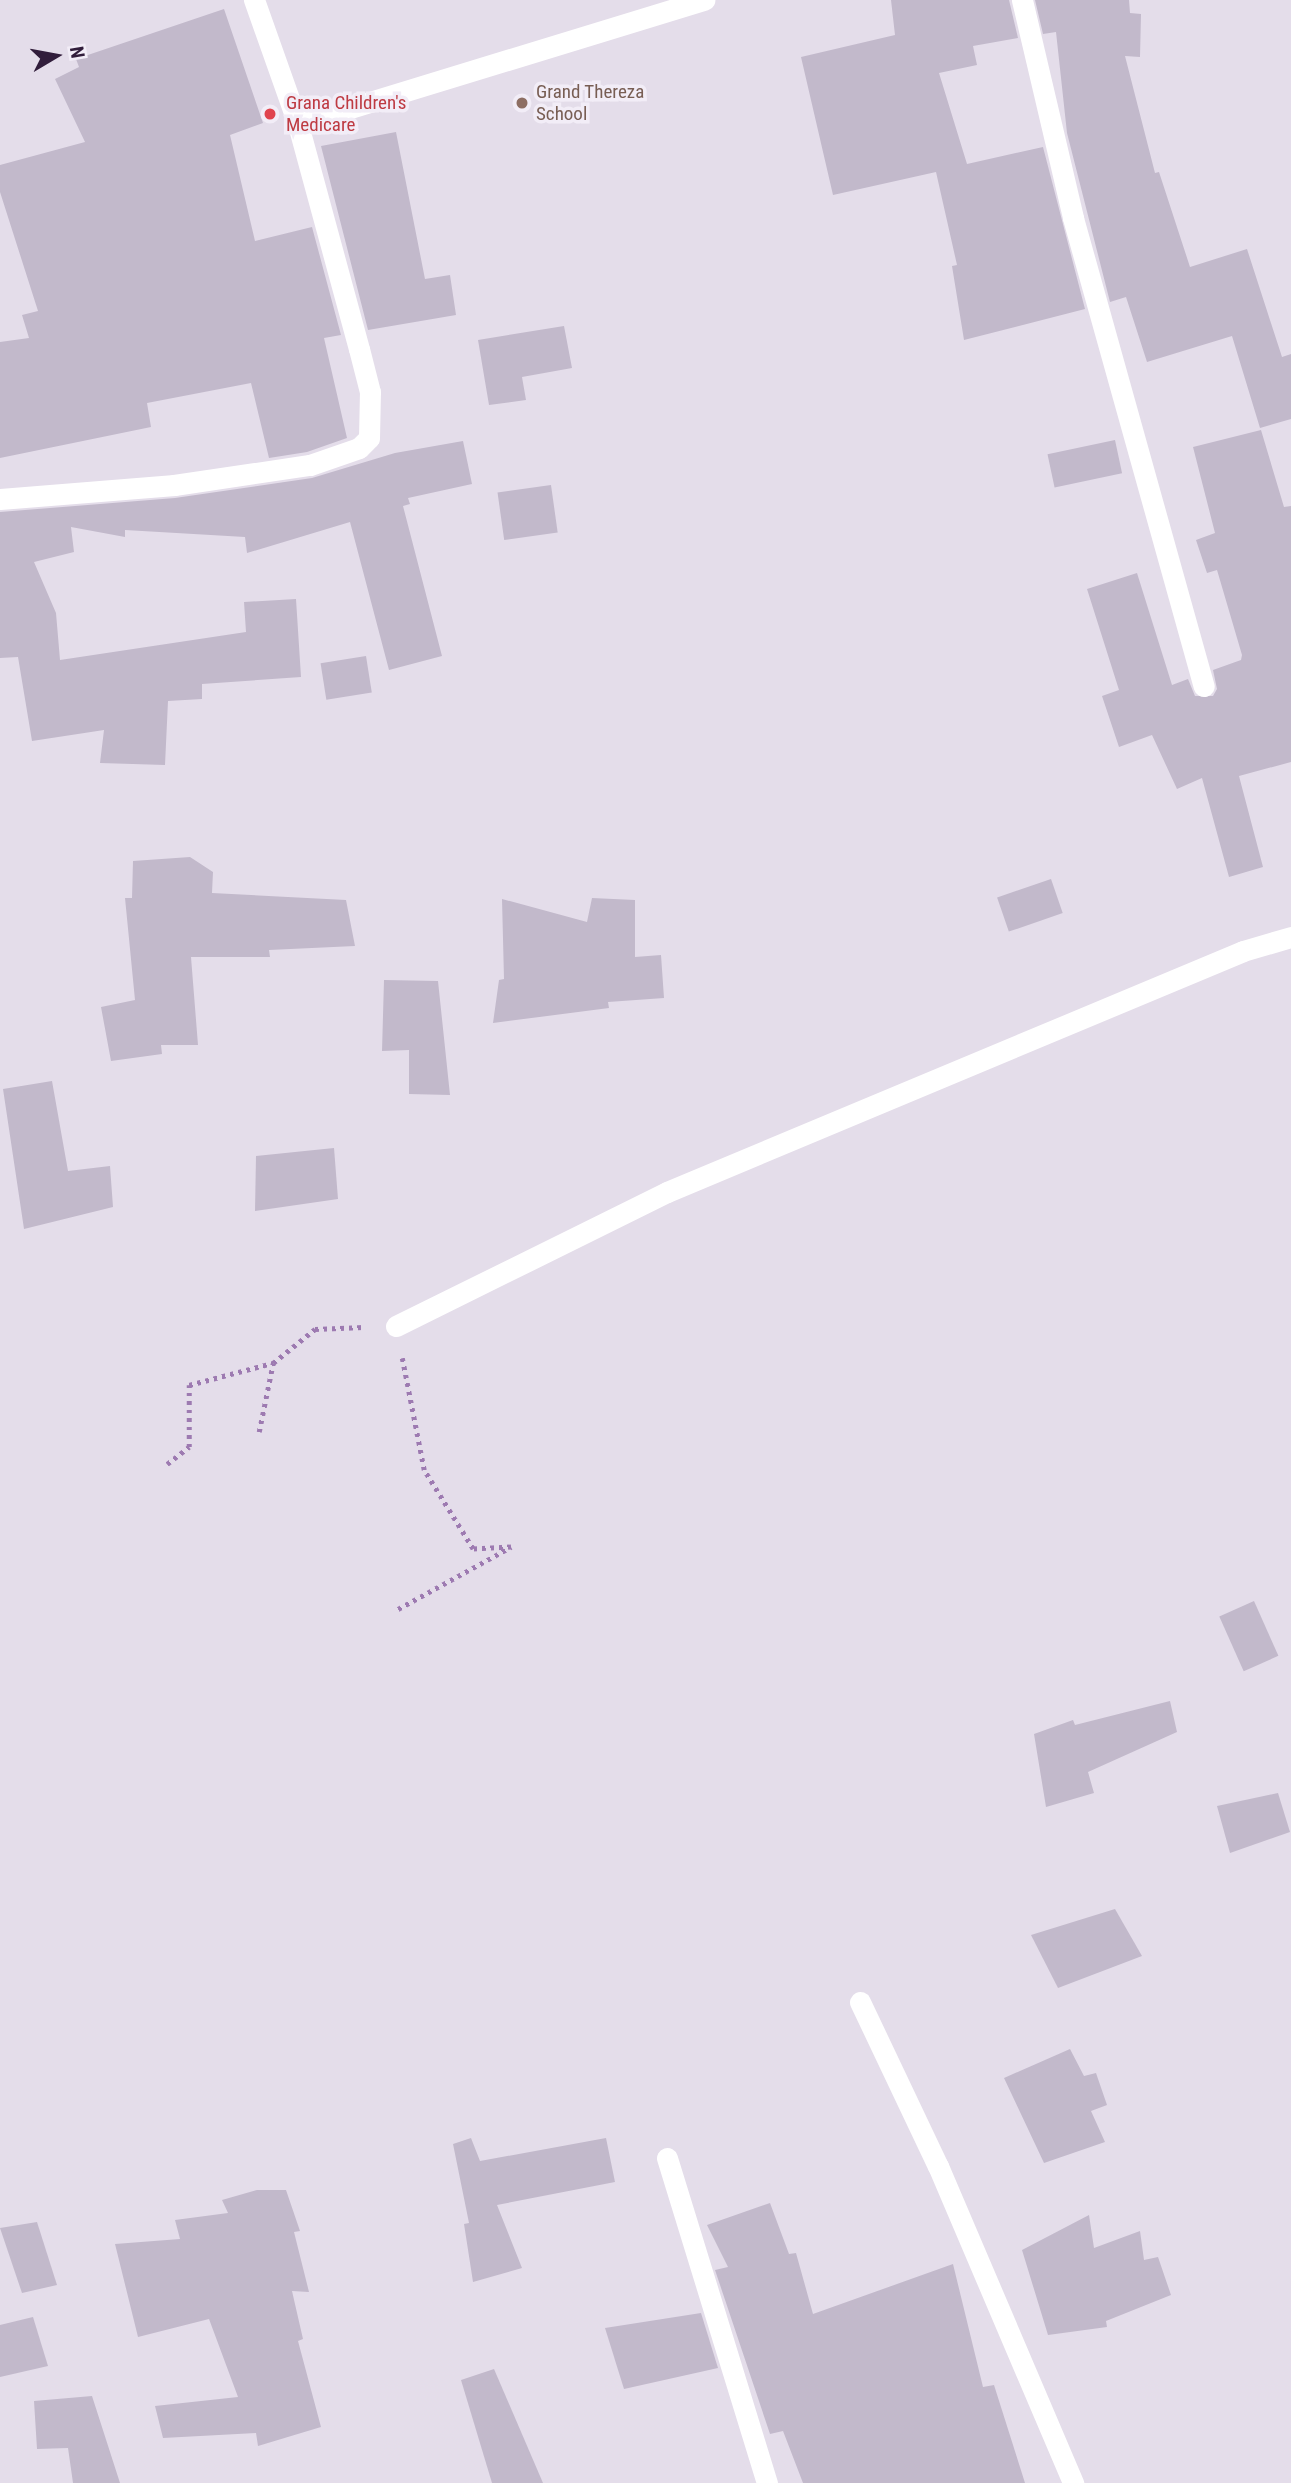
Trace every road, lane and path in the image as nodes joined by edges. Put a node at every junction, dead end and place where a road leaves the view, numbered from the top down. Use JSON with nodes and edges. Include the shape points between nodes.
{"nodes":[{"id":1,"x":254,"y":0,"type":"edge"},
{"id":2,"x":704,"y":0,"type":"edge"},
{"id":3,"x":1022,"y":0,"type":"edge"},
{"id":4,"x":298,"y":124,"type":"junction"},
{"id":5,"x":0,"y":499,"type":"edge"},
{"id":6,"x":1203,"y":686,"type":"dead end"},
{"id":7,"x":1291,"y":937,"type":"edge"},
{"id":8,"x":396,"y":1326,"type":"junction"},
{"id":9,"x":273,"y":1363,"type":"junction"},
{"id":10,"x":259,"y":1432,"type":"dead end"},
{"id":11,"x":167,"y":1464,"type":"dead end"},
{"id":12,"x":398,"y":1609,"type":"dead end"},
{"id":13,"x":860,"y":2002,"type":"dead end"},
{"id":14,"x":667,"y":2158,"type":"dead end"},
{"id":15,"x":767,"y":2483,"type":"edge"},
{"id":16,"x":1073,"y":2483,"type":"edge"}],
"edges":[{"from":1,"to":4,"type":"street"},
{"from":2,"to":4,"type":"street"},
{"from":3,"to":6,"type":"street","via":[[1073,218]]},
{"from":4,"to":5,"type":"street","via":[[370,392],[369,438],[359,448],[310,465],[174,485]]},
{"from":7,"to":8,"type":"street","via":[[1230,956],[667,1192]]},
{"from":8,"to":9,"type":"path","via":[[315,1329]]},
{"from":8,"to":12,"type":"path","via":[[424,1470],[474,1549],[511,1547]]},
{"from":9,"to":10,"type":"path"},
{"from":9,"to":11,"type":"path","via":[[189,1385],[189,1447]]},
{"from":13,"to":16,"type":"street","via":[[938,2166]]},
{"from":14,"to":15,"type":"street"}]}
